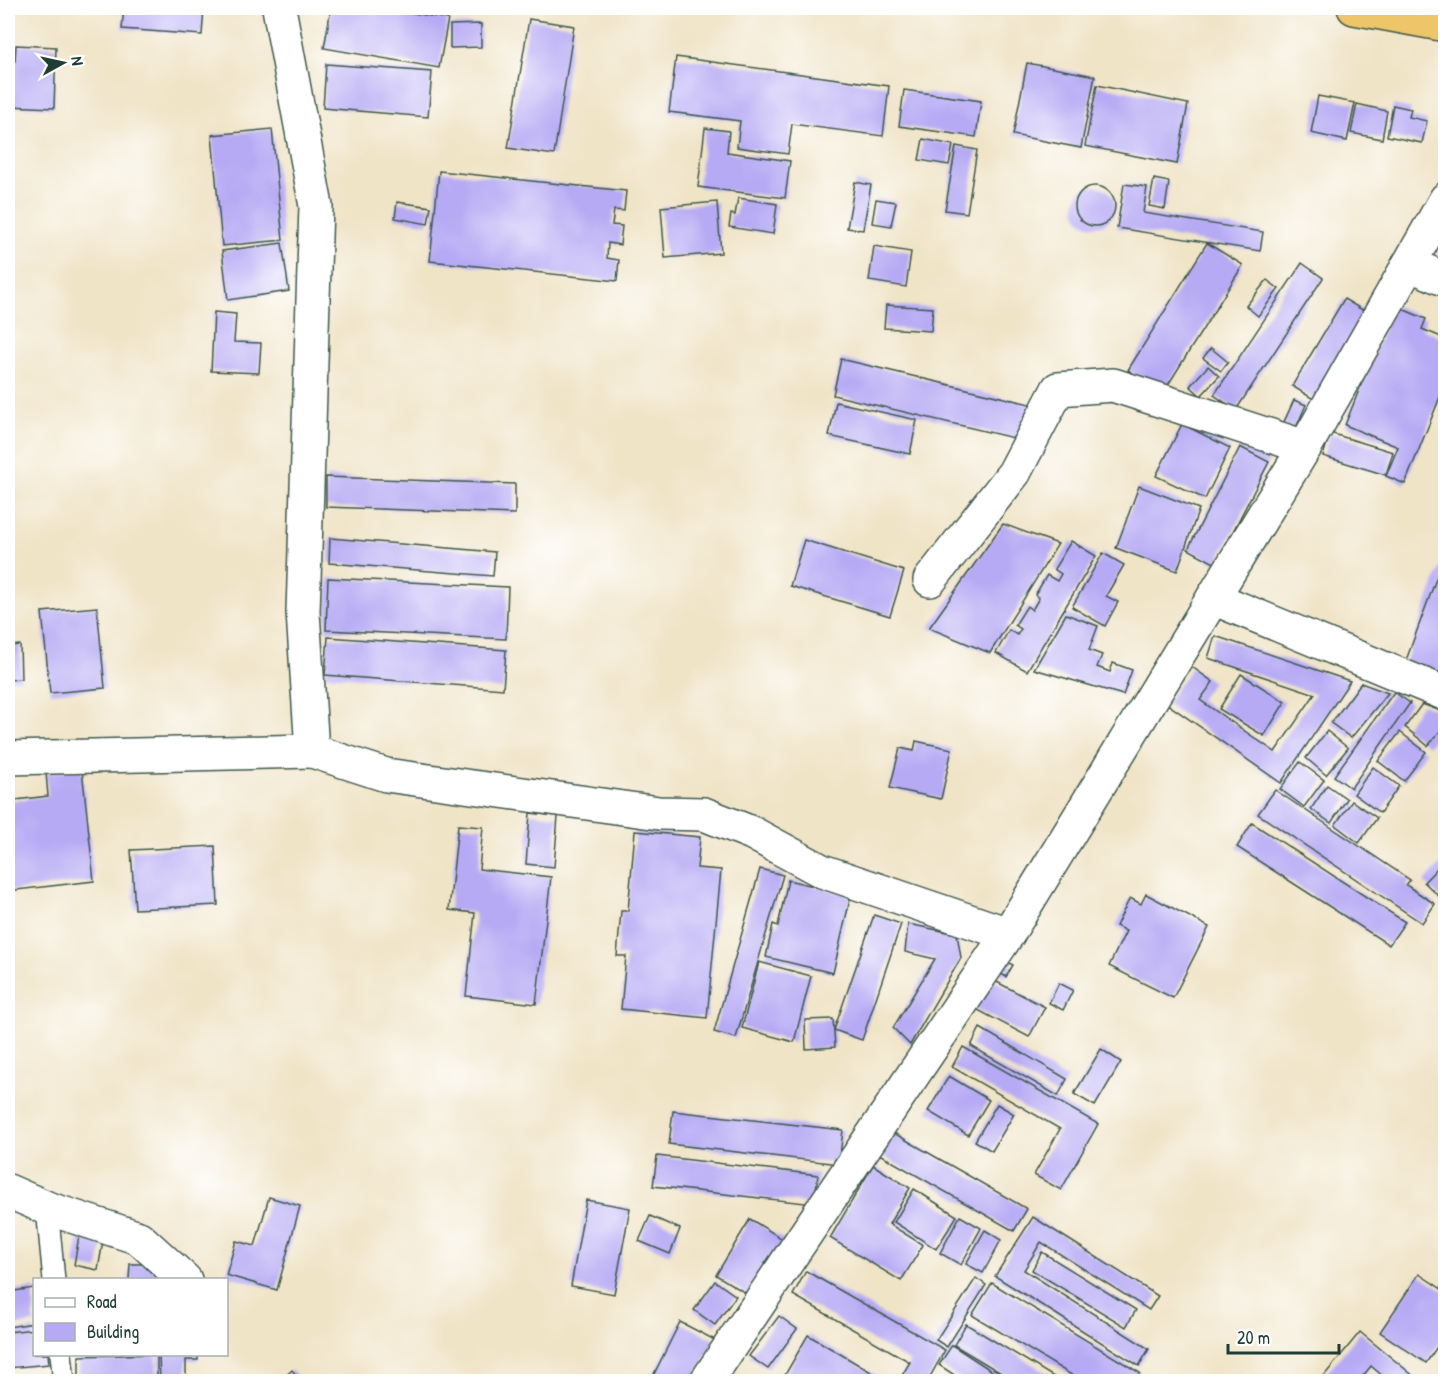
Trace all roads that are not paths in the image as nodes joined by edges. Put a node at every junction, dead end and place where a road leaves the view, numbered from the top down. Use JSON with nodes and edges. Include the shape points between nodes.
{"nodes":[{"id":1,"x":279,"y":8,"type":"edge"},
{"id":2,"x":1354,"y":8,"type":"edge"},
{"id":3,"x":1446,"y":25,"type":"edge"},
{"id":4,"x":1446,"y":199,"type":"edge"},
{"id":5,"x":1409,"y":264,"type":"junction"},
{"id":6,"x":1446,"y":280,"type":"edge"},
{"id":7,"x":1305,"y":447,"type":"junction"},
{"id":8,"x":930,"y":580,"type":"dead end"},
{"id":9,"x":1213,"y":598,"type":"junction"},
{"id":10,"x":1446,"y":694,"type":"edge"},
{"id":11,"x":312,"y":751,"type":"junction"},
{"id":12,"x":8,"y":758,"type":"edge"},
{"id":13,"x":1008,"y":934,"type":"junction"},
{"id":14,"x":8,"y":1191,"type":"edge"},
{"id":15,"x":47,"y":1208,"type":"junction"},
{"id":16,"x":54,"y":1278,"type":"edge"},
{"id":17,"x":183,"y":1278,"type":"edge"},
{"id":18,"x":61,"y":1356,"type":"edge"},
{"id":19,"x":64,"y":1382,"type":"edge"},
{"id":20,"x":706,"y":1382,"type":"edge"}],
"edges":[{"from":1,"to":11,"type":"street","via":[[316,206],[303,612]]},
{"from":2,"to":3,"type":"highway"},
{"from":4,"to":5,"type":"street"},
{"from":5,"to":6,"type":"street"},
{"from":5,"to":7,"type":"street"},
{"from":7,"to":8,"type":"street","via":[[1113,385],[1058,389],[1014,473]]},
{"from":7,"to":9,"type":"street"},
{"from":9,"to":10,"type":"street"},
{"from":9,"to":13,"type":"street"},
{"from":11,"to":12,"type":"street"},
{"from":11,"to":13,"type":"street","via":[[386,774],[659,813],[704,814],[752,833],[822,871]]},
{"from":13,"to":20,"type":"street"},
{"from":14,"to":15,"type":"street"},
{"from":15,"to":16,"type":"lane"},
{"from":15,"to":17,"type":"street","via":[[140,1238]]},
{"from":18,"to":19,"type":"lane"}]}
